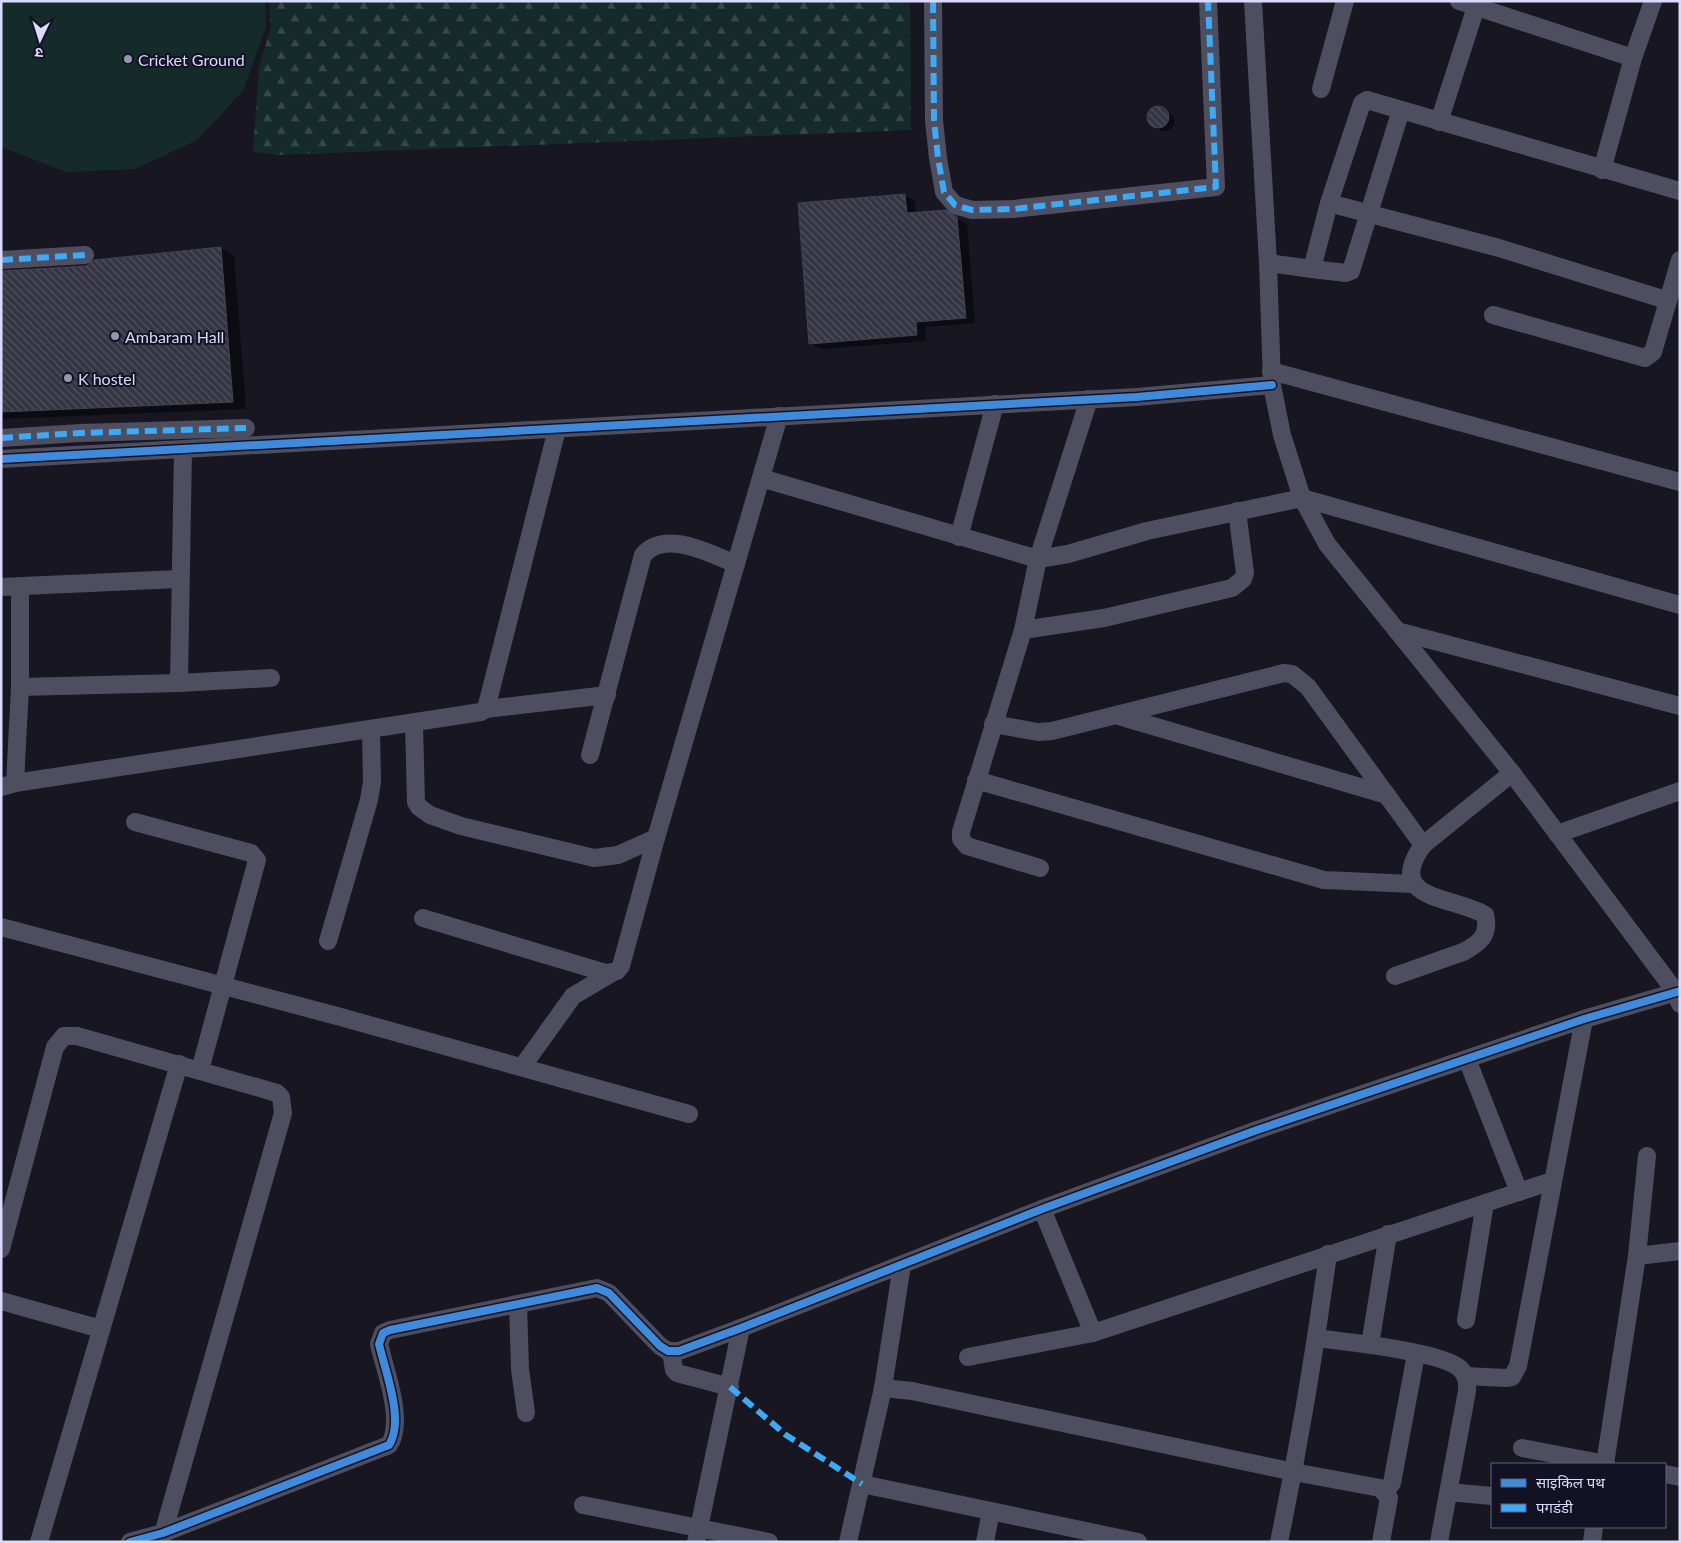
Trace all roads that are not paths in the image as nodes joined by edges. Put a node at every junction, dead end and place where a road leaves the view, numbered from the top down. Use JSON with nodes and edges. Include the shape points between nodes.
{"nodes":[{"id":1,"x":933,"y":1,"type":"edge"},
{"id":2,"x":1208,"y":1,"type":"edge"},
{"id":3,"x":1253,"y":1,"type":"edge"},
{"id":4,"x":1345,"y":1,"type":"edge"},
{"id":5,"x":1459,"y":1,"type":"edge"},
{"id":6,"x":1653,"y":1,"type":"edge"},
{"id":7,"x":1476,"y":7,"type":"junction"},
{"id":8,"x":1633,"y":58,"type":"junction"},
{"id":9,"x":1321,"y":89,"type":"dead end"},
{"id":10,"x":1401,"y":110,"type":"junction"},
{"id":11,"x":1439,"y":122,"type":"junction"},
{"id":12,"x":1602,"y":170,"type":"junction"},
{"id":13,"x":1680,"y":191,"type":"edge"},
{"id":14,"x":1329,"y":203,"type":"junction"},
{"id":15,"x":1368,"y":214,"type":"junction"},
{"id":16,"x":85,"y":255,"type":"dead end"},
{"id":17,"x":1,"y":260,"type":"edge"},
{"id":18,"x":1680,"y":260,"type":"edge"},
{"id":19,"x":1268,"y":263,"type":"junction"},
{"id":20,"x":1312,"y":269,"type":"junction"},
{"id":21,"x":1666,"y":300,"type":"junction"},
{"id":22,"x":1494,"y":315,"type":"dead end"},
{"id":23,"x":1271,"y":378,"type":"junction"},
{"id":24,"x":1089,"y":399,"type":"junction"},
{"id":25,"x":995,"y":404,"type":"junction"},
{"id":26,"x":779,"y":416,"type":"junction"},
{"id":27,"x":246,"y":428,"type":"dead end"},
{"id":28,"x":557,"y":428,"type":"junction"},
{"id":29,"x":1,"y":438,"type":"edge"},
{"id":30,"x":183,"y":449,"type":"junction"},
{"id":31,"x":1,"y":459,"type":"edge"},
{"id":32,"x":761,"y":478,"type":"junction"},
{"id":33,"x":1680,"y":482,"type":"edge"},
{"id":34,"x":1302,"y":498,"type":"junction"},
{"id":35,"x":1237,"y":511,"type":"junction"},
{"id":36,"x":959,"y":537,"type":"junction"},
{"id":37,"x":1038,"y":559,"type":"junction"},
{"id":38,"x":736,"y":564,"type":"junction"},
{"id":39,"x":179,"y":579,"type":"junction"},
{"id":40,"x":1,"y":587,"type":"edge"},
{"id":41,"x":20,"y":587,"type":"junction"},
{"id":42,"x":1680,"y":606,"type":"edge"},
{"id":43,"x":1023,"y":630,"type":"junction"},
{"id":44,"x":1397,"y":632,"type":"junction"},
{"id":45,"x":271,"y":678,"type":"dead end"},
{"id":46,"x":179,"y":684,"type":"junction"},
{"id":47,"x":20,"y":687,"type":"junction"},
{"id":48,"x":607,"y":695,"type":"junction"},
{"id":49,"x":1680,"y":706,"type":"edge"},
{"id":50,"x":486,"y":709,"type":"junction"},
{"id":51,"x":1118,"y":716,"type":"junction"},
{"id":52,"x":414,"y":724,"type":"junction"},
{"id":53,"x":993,"y":724,"type":"junction"},
{"id":54,"x":371,"y":729,"type":"junction"},
{"id":55,"x":590,"y":755,"type":"dead end"},
{"id":56,"x":1512,"y":773,"type":"junction"},
{"id":57,"x":976,"y":780,"type":"junction"},
{"id":58,"x":8,"y":785,"type":"edge"},
{"id":59,"x":1680,"y":791,"type":"edge"},
{"id":60,"x":1387,"y":795,"type":"junction"},
{"id":61,"x":135,"y":822,"type":"dead end"},
{"id":62,"x":1557,"y":834,"type":"junction"},
{"id":63,"x":656,"y":838,"type":"junction"},
{"id":64,"x":1423,"y":845,"type":"junction"},
{"id":65,"x":1040,"y":868,"type":"dead end"},
{"id":66,"x":1412,"y":884,"type":"junction"},
{"id":67,"x":423,"y":918,"type":"dead end"},
{"id":68,"x":1,"y":927,"type":"edge"},
{"id":69,"x":328,"y":941,"type":"dead end"},
{"id":70,"x":612,"y":974,"type":"junction"},
{"id":71,"x":1395,"y":976,"type":"dead end"},
{"id":72,"x":224,"y":985,"type":"junction"},
{"id":73,"x":1678,"y":995,"type":"edge"},
{"id":74,"x":1584,"y":1019,"type":"junction"},
{"id":75,"x":1467,"y":1059,"type":"junction"},
{"id":76,"x":179,"y":1064,"type":"junction"},
{"id":77,"x":522,"y":1067,"type":"junction"},
{"id":78,"x":200,"y":1070,"type":"junction"},
{"id":79,"x":689,"y":1114,"type":"dead end"},
{"id":80,"x":1647,"y":1156,"type":"dead end"},
{"id":81,"x":1552,"y":1181,"type":"junction"},
{"id":82,"x":1519,"y":1192,"type":"junction"},
{"id":83,"x":1485,"y":1203,"type":"junction"},
{"id":84,"x":1042,"y":1209,"type":"junction"},
{"id":85,"x":1388,"y":1234,"type":"junction"},
{"id":86,"x":1,"y":1249,"type":"edge"},
{"id":87,"x":1680,"y":1251,"type":"edge"},
{"id":88,"x":1328,"y":1254,"type":"junction"},
{"id":89,"x":1637,"y":1256,"type":"junction"},
{"id":90,"x":902,"y":1265,"type":"junction"},
{"id":91,"x":1,"y":1301,"type":"edge"},
{"id":92,"x":518,"y":1304,"type":"junction"},
{"id":93,"x":1466,"y":1320,"type":"dead end"},
{"id":94,"x":741,"y":1328,"type":"junction"},
{"id":95,"x":102,"y":1329,"type":"junction"},
{"id":96,"x":1093,"y":1333,"type":"junction"},
{"id":97,"x":1316,"y":1338,"type":"junction"},
{"id":98,"x":1370,"y":1345,"type":"junction"},
{"id":99,"x":671,"y":1351,"type":"junction"},
{"id":100,"x":1416,"y":1354,"type":"junction"},
{"id":101,"x":968,"y":1357,"type":"dead end"},
{"id":102,"x":1465,"y":1376,"type":"junction"},
{"id":103,"x":730,"y":1387,"type":"junction"},
{"id":104,"x":883,"y":1388,"type":"junction"},
{"id":105,"x":526,"y":1413,"type":"dead end"},
{"id":106,"x":1522,"y":1448,"type":"dead end"},
{"id":107,"x":1600,"y":1463,"type":"edge"},
{"id":108,"x":1605,"y":1463,"type":"edge"},
{"id":109,"x":1294,"y":1472,"type":"junction"},
{"id":110,"x":1666,"y":1474,"type":"edge"},
{"id":111,"x":1680,"y":1477,"type":"edge"},
{"id":112,"x":862,"y":1484,"type":"junction"},
{"id":113,"x":1386,"y":1492,"type":"junction"},
{"id":114,"x":1449,"y":1492,"type":"junction"},
{"id":115,"x":1491,"y":1496,"type":"edge"},
{"id":116,"x":583,"y":1505,"type":"dead end"},
{"id":117,"x":991,"y":1511,"type":"junction"},
{"id":118,"x":1594,"y":1528,"type":"edge"},
{"id":119,"x":697,"y":1534,"type":"edge"},
{"id":120,"x":162,"y":1537,"type":"edge"},
{"id":121,"x":1117,"y":1540,"type":"edge"},
{"id":122,"x":39,"y":1542,"type":"edge"},
{"id":123,"x":130,"y":1542,"type":"edge"},
{"id":124,"x":770,"y":1542,"type":"edge"},
{"id":125,"x":848,"y":1542,"type":"edge"},
{"id":126,"x":985,"y":1542,"type":"edge"},
{"id":127,"x":1138,"y":1542,"type":"edge"},
{"id":128,"x":1279,"y":1542,"type":"edge"},
{"id":129,"x":1382,"y":1542,"type":"edge"},
{"id":130,"x":1439,"y":1542,"type":"edge"},
{"id":131,"x":1592,"y":1542,"type":"edge"}],
"edges":[{"from":1,"to":2,"type":"street","via":[[934,120],[939,166],[944,192],[950,201],[972,210],[1013,209],[1216,187]]},
{"from":3,"to":19,"type":"street"},
{"from":4,"to":9,"type":"street"},
{"from":5,"to":7,"type":"street"},
{"from":6,"to":8,"type":"street"},
{"from":7,"to":8,"type":"street"},
{"from":7,"to":11,"type":"street"},
{"from":8,"to":12,"type":"street"},
{"from":10,"to":11,"type":"street"},
{"from":10,"to":14,"type":"street","via":[[1370,101],[1362,103]]},
{"from":10,"to":15,"type":"street"},
{"from":11,"to":12,"type":"street"},
{"from":12,"to":13,"type":"street"},
{"from":14,"to":15,"type":"street"},
{"from":14,"to":20,"type":"street"},
{"from":15,"to":20,"type":"street","via":[[1349,272]]},
{"from":15,"to":21,"type":"street","via":[[1499,248]]},
{"from":16,"to":17,"type":"street"},
{"from":18,"to":21,"type":"street"},
{"from":19,"to":20,"type":"street"},
{"from":19,"to":23,"type":"street"},
{"from":21,"to":22,"type":"street","via":[[1652,352],[1645,358]]},
{"from":23,"to":24,"type":"street"},
{"from":23,"to":33,"type":"street"},
{"from":23,"to":34,"type":"street","via":[[1282,435]]},
{"from":24,"to":25,"type":"street"},
{"from":24,"to":37,"type":"street"},
{"from":25,"to":26,"type":"street"},
{"from":25,"to":36,"type":"street"},
{"from":26,"to":28,"type":"street"},
{"from":26,"to":32,"type":"street"},
{"from":27,"to":29,"type":"street"},
{"from":28,"to":30,"type":"street"},
{"from":28,"to":50,"type":"street"},
{"from":30,"to":31,"type":"street"},
{"from":30,"to":39,"type":"street"},
{"from":32,"to":36,"type":"street"},
{"from":32,"to":38,"type":"street"},
{"from":34,"to":35,"type":"street"},
{"from":34,"to":42,"type":"street"},
{"from":34,"to":44,"type":"street","via":[[1327,544]]},
{"from":35,"to":37,"type":"street"},
{"from":35,"to":43,"type":"street","via":[[1245,573],[1243,580],[1232,588],[1104,618]]},
{"from":36,"to":37,"type":"street"},
{"from":37,"to":43,"type":"street"},
{"from":38,"to":48,"type":"street","via":[[686,546],[670,544],[649,548],[643,555]]},
{"from":38,"to":63,"type":"street"},
{"from":39,"to":41,"type":"street"},
{"from":39,"to":46,"type":"street"},
{"from":40,"to":41,"type":"street"},
{"from":41,"to":47,"type":"street"},
{"from":43,"to":53,"type":"street"},
{"from":44,"to":49,"type":"street"},
{"from":44,"to":56,"type":"street"},
{"from":45,"to":46,"type":"street"},
{"from":46,"to":47,"type":"street"},
{"from":47,"to":58,"type":"street"},
{"from":48,"to":50,"type":"street"},
{"from":48,"to":55,"type":"street"},
{"from":50,"to":52,"type":"street","via":[[472,715]]},
{"from":51,"to":53,"type":"street","via":[[1044,732]]},
{"from":51,"to":60,"type":"street"},
{"from":51,"to":60,"type":"street","via":[[1284,673],[1292,674],[1308,687]]},
{"from":52,"to":54,"type":"street"},
{"from":52,"to":63,"type":"street","via":[[416,802],[430,815],[462,826],[594,858],[618,855]]},
{"from":53,"to":57,"type":"street"},
{"from":54,"to":58,"type":"street"},
{"from":54,"to":69,"type":"street","via":[[369,800]]},
{"from":56,"to":62,"type":"street"},
{"from":56,"to":64,"type":"street"},
{"from":57,"to":65,"type":"street","via":[[961,832],[964,843]]},
{"from":57,"to":66,"type":"street","via":[[1324,880]]},
{"from":59,"to":62,"type":"street"},
{"from":60,"to":64,"type":"street"},
{"from":61,"to":72,"type":"street","via":[[251,853],[255,857],[257,864]]},
{"from":62,"to":73,"type":"street"},
{"from":63,"to":70,"type":"street","via":[[624,960]]},
{"from":64,"to":66,"type":"street","via":[[1412,864]]},
{"from":66,"to":71,"type":"street","via":[[1430,896],[1480,912],[1485,915],[1488,928],[1472,947]]},
{"from":67,"to":70,"type":"street"},
{"from":68,"to":72,"type":"street"},
{"from":70,"to":77,"type":"street","via":[[573,996]]},
{"from":72,"to":77,"type":"street"},
{"from":72,"to":78,"type":"street"},
{"from":73,"to":74,"type":"street"},
{"from":74,"to":75,"type":"street"},
{"from":74,"to":81,"type":"street"},
{"from":75,"to":82,"type":"street"},
{"from":75,"to":84,"type":"street","via":[[1257,1130]]},
{"from":76,"to":78,"type":"street"},
{"from":76,"to":86,"type":"street","via":[[77,1036],[64,1036],[59,1040]]},
{"from":76,"to":95,"type":"street"},
{"from":77,"to":79,"type":"street"},
{"from":78,"to":120,"type":"street","via":[[277,1093],[282,1100],[283,1113]]},
{"from":80,"to":89,"type":"street"},
{"from":81,"to":82,"type":"street"},
{"from":81,"to":102,"type":"street","via":[[1516,1372],[1506,1378]]},
{"from":82,"to":83,"type":"street"},
{"from":83,"to":85,"type":"street"},
{"from":83,"to":93,"type":"street"},
{"from":84,"to":90,"type":"street"},
{"from":84,"to":96,"type":"street"},
{"from":85,"to":88,"type":"street"},
{"from":85,"to":98,"type":"street"},
{"from":87,"to":89,"type":"street"},
{"from":88,"to":96,"type":"street"},
{"from":88,"to":97,"type":"street"},
{"from":89,"to":108,"type":"street"},
{"from":90,"to":94,"type":"street"},
{"from":90,"to":104,"type":"street"},
{"from":91,"to":95,"type":"street"},
{"from":92,"to":99,"type":"street","via":[[597,1288],[609,1293],[660,1346]]},
{"from":92,"to":105,"type":"street","via":[[520,1368]]},
{"from":92,"to":120,"type":"street","via":[[383,1333],[379,1344],[396,1418],[394,1438],[389,1445]]},
{"from":94,"to":99,"type":"street"},
{"from":94,"to":103,"type":"street"},
{"from":95,"to":122,"type":"street"},
{"from":96,"to":101,"type":"street"},
{"from":97,"to":98,"type":"street"},
{"from":97,"to":109,"type":"street"},
{"from":98,"to":100,"type":"street"},
{"from":99,"to":103,"type":"street","via":[[674,1370],[678,1373]]},
{"from":100,"to":102,"type":"street","via":[[1445,1360],[1458,1366]]},
{"from":100,"to":113,"type":"street","via":[[1392,1483]]},
{"from":102,"to":114,"type":"street","via":[[1467,1391]]},
{"from":103,"to":119,"type":"street"},
{"from":104,"to":109,"type":"street","via":[[912,1391]]},
{"from":104,"to":112,"type":"street"},
{"from":106,"to":107,"type":"street"},
{"from":109,"to":113,"type":"street","via":[[1380,1488]]},
{"from":109,"to":128,"type":"street"},
{"from":110,"to":111,"type":"street"},
{"from":112,"to":117,"type":"street"},
{"from":112,"to":125,"type":"street"},
{"from":113,"to":129,"type":"street","via":[[1389,1498]]},
{"from":114,"to":115,"type":"street"},
{"from":114,"to":130,"type":"street"},
{"from":116,"to":119,"type":"street"},
{"from":117,"to":121,"type":"street"},
{"from":117,"to":126,"type":"street"},
{"from":118,"to":131,"type":"street"},
{"from":119,"to":124,"type":"street"},
{"from":120,"to":123,"type":"street"},
{"from":121,"to":127,"type":"street"}]}
